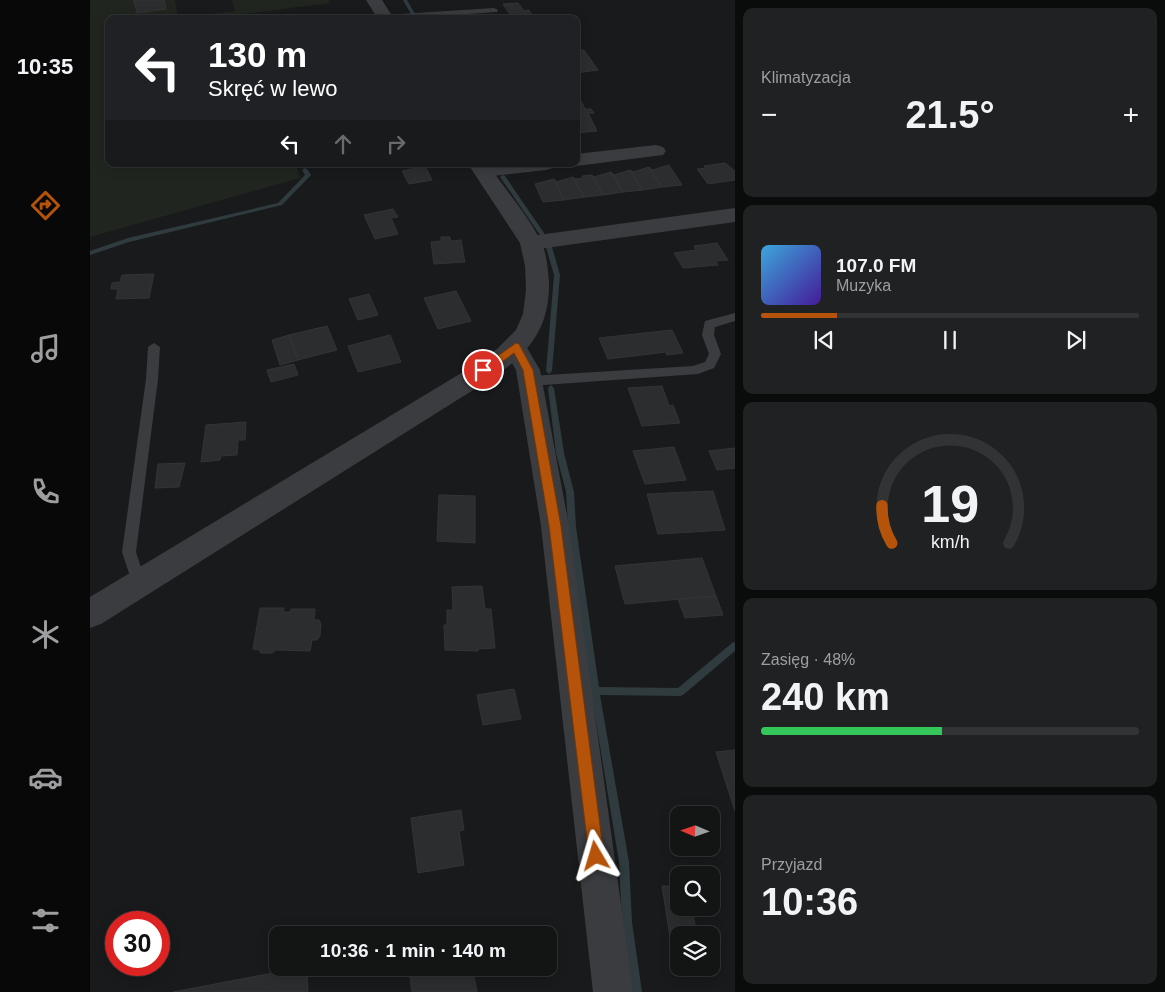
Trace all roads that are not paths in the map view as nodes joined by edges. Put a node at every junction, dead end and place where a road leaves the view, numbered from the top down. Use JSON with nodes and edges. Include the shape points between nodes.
{"nodes":[{"id":1,"x":374,"y":0,"type":"edge"},
{"id":2,"x":494,"y":10,"type":"dead end"},
{"id":3,"x":384,"y":15,"type":"edge"},
{"id":4,"x":416,"y":15,"type":"edge"},
{"id":5,"x":656,"y":151,"type":"dead end"},
{"id":6,"x":580,"y":160,"type":"edge"},
{"id":7,"x":480,"y":167,"type":"edge"},
{"id":8,"x":735,"y":215,"type":"edge"},
{"id":9,"x":531,"y":243,"type":"junction"},
{"id":10,"x":735,"y":317,"type":"edge"},
{"id":11,"x":154,"y":347,"type":"dead end"},
{"id":12,"x":516,"y":347,"type":"junction"},
{"id":13,"x":530,"y":381,"type":"junction"},
{"id":14,"x":139,"y":583,"type":"junction"},
{"id":15,"x":90,"y":614,"type":"edge"},
{"id":16,"x":613,"y":992,"type":"edge"}],
"edges":[{"from":1,"to":3,"type":"street"},
{"from":2,"to":4,"type":"lane"},
{"from":5,"to":6,"type":"street"},
{"from":7,"to":9,"type":"street"},
{"from":8,"to":9,"type":"street"},
{"from":9,"to":12,"type":"street","via":[[536,266],[536,302],[526,336]]},
{"from":10,"to":13,"type":"lane","via":[[709,324],[708,335],[715,354],[710,365],[694,371]]},
{"from":11,"to":14,"type":"lane","via":[[129,552]]},
{"from":12,"to":13,"type":"street"},
{"from":12,"to":14,"type":"street","via":[[448,393]]},
{"from":13,"to":16,"type":"street","via":[[555,526]]},
{"from":14,"to":15,"type":"street"}]}
